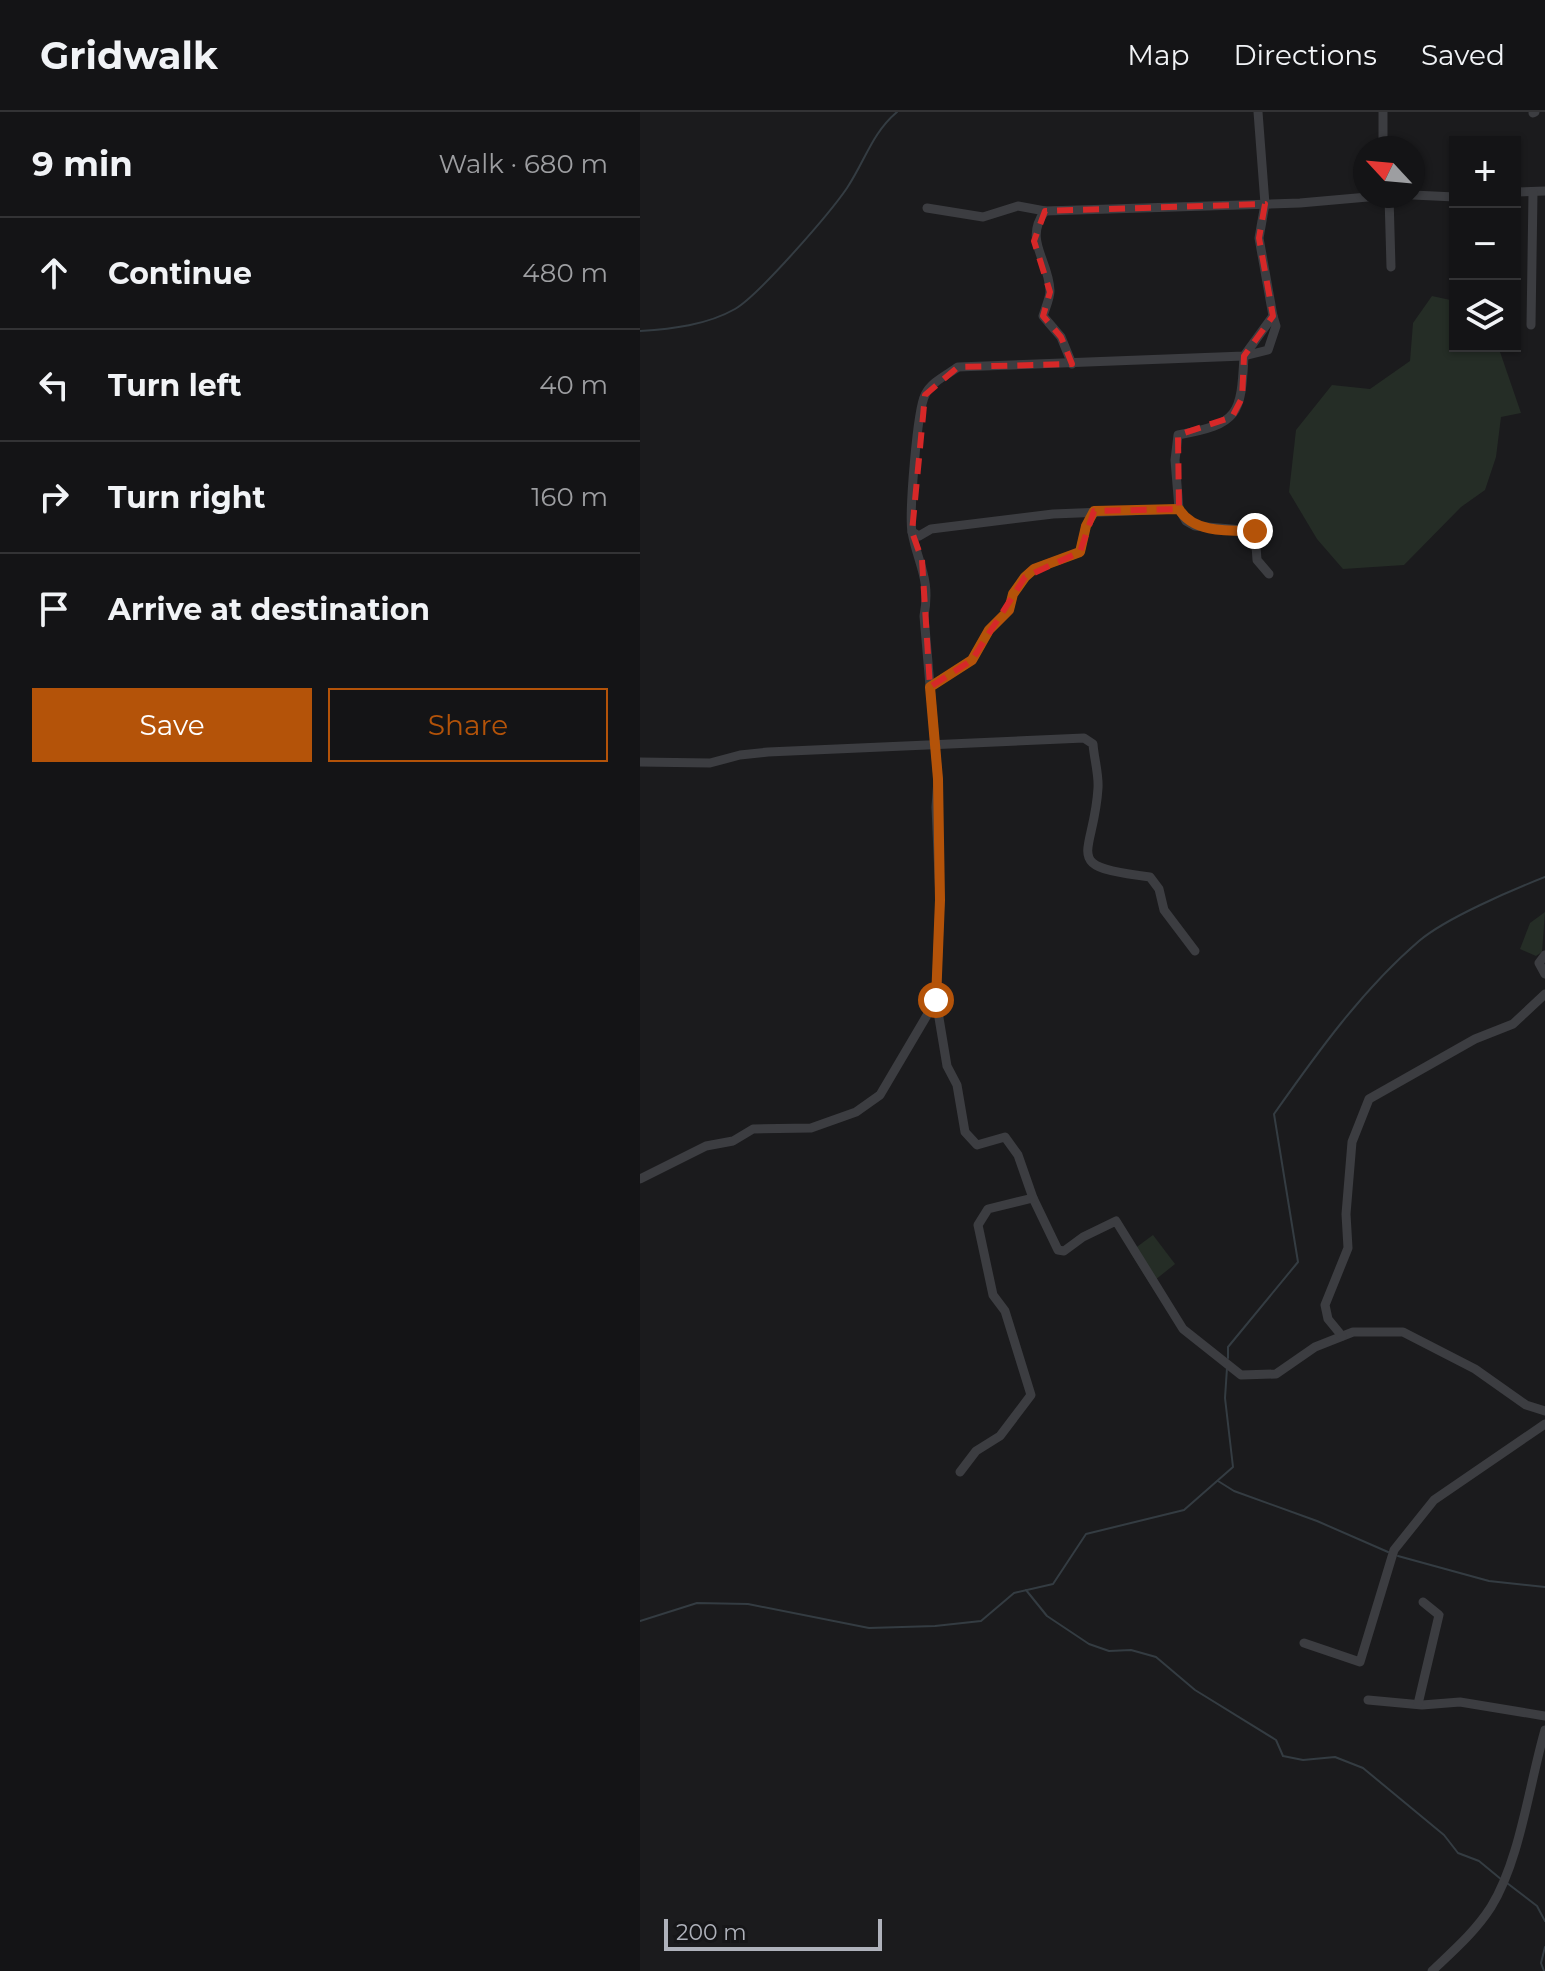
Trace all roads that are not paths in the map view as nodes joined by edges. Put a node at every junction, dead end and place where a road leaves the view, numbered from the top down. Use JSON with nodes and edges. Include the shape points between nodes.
{"nodes":[{"id":1,"x":1258,"y":112,"type":"edge"},
{"id":2,"x":1383,"y":112,"type":"edge"},
{"id":3,"x":1383,"y":136,"type":"edge"},
{"id":4,"x":1545,"y":191,"type":"edge"},
{"id":5,"x":1521,"y":192,"type":"edge"},
{"id":6,"x":1533,"y":193,"type":"junction"},
{"id":7,"x":1425,"y":196,"type":"edge"},
{"id":8,"x":1449,"y":197,"type":"edge"},
{"id":9,"x":1353,"y":198,"type":"edge"},
{"id":10,"x":1265,"y":204,"type":"junction"},
{"id":11,"x":927,"y":208,"type":"dead end"},
{"id":12,"x":1389,"y":208,"type":"edge"},
{"id":13,"x":1045,"y":211,"type":"junction"},
{"id":14,"x":1391,"y":267,"type":"dead end"},
{"id":15,"x":1273,"y":316,"type":"junction"},
{"id":16,"x":1531,"y":325,"type":"dead end"},
{"id":17,"x":1244,"y":356,"type":"junction"},
{"id":18,"x":1072,"y":364,"type":"junction"},
{"id":19,"x":1179,"y":509,"type":"junction"},
{"id":20,"x":1094,"y":511,"type":"junction"},
{"id":21,"x":912,"y":532,"type":"junction"},
{"id":22,"x":1269,"y":574,"type":"dead end"},
{"id":23,"x":930,"y":687,"type":"junction"},
{"id":24,"x":934,"y":743,"type":"junction"},
{"id":25,"x":640,"y":762,"type":"edge"},
{"id":26,"x":1195,"y":951,"type":"dead end"},
{"id":27,"x":1545,"y":955,"type":"edge"},
{"id":28,"x":1545,"y":974,"type":"edge"},
{"id":29,"x":1545,"y":994,"type":"edge"},
{"id":30,"x":936,"y":1000,"type":"junction"},
{"id":31,"x":640,"y":1179,"type":"edge"},
{"id":32,"x":1033,"y":1198,"type":"junction"},
{"id":33,"x":1342,"y":1336,"type":"junction"},
{"id":34,"x":1545,"y":1411,"type":"edge"},
{"id":35,"x":1545,"y":1424,"type":"edge"},
{"id":36,"x":960,"y":1472,"type":"dead end"},
{"id":37,"x":1423,"y":1602,"type":"dead end"},
{"id":38,"x":1304,"y":1643,"type":"dead end"},
{"id":39,"x":1368,"y":1700,"type":"dead end"},
{"id":40,"x":1418,"y":1704,"type":"junction"},
{"id":41,"x":1545,"y":1716,"type":"edge"},
{"id":42,"x":1545,"y":1730,"type":"edge"},
{"id":43,"x":1432,"y":1971,"type":"edge"}],
"edges":[{"from":1,"to":10,"type":"street"},
{"from":2,"to":3,"type":"street"},
{"from":4,"to":6,"type":"street"},
{"from":5,"to":6,"type":"street"},
{"from":6,"to":16,"type":"street"},
{"from":7,"to":8,"type":"street"},
{"from":9,"to":10,"type":"street"},
{"from":10,"to":13,"type":"street"},
{"from":10,"to":15,"type":"street","via":[[1259,238]]},
{"from":11,"to":13,"type":"street","via":[[983,217],[1018,206]]},
{"from":12,"to":14,"type":"street"},
{"from":13,"to":18,"type":"street","via":[[1036,223],[1034,241],[1050,292],[1043,316],[1061,337]]},
{"from":15,"to":17,"type":"street"},
{"from":15,"to":17,"type":"street","via":[[1276,326],[1268,350]]},
{"from":17,"to":18,"type":"street"},
{"from":17,"to":19,"type":"street","via":[[1242,398],[1232,417],[1206,430],[1178,435]]},
{"from":18,"to":21,"type":"street","via":[[958,367],[938,380],[925,395],[913,475]]},
{"from":19,"to":20,"type":"street"},
{"from":19,"to":22,"type":"street","via":[[1195,526],[1255,531],[1257,560]]},
{"from":20,"to":21,"type":"street","via":[[931,529],[919,536]]},
{"from":20,"to":23,"type":"street","via":[[1080,552],[1025,577],[1009,610],[989,630],[972,660]]},
{"from":21,"to":23,"type":"street","via":[[927,599]]},
{"from":23,"to":24,"type":"street"},
{"from":24,"to":25,"type":"street","via":[[740,755],[710,763]]},
{"from":24,"to":26,"type":"street","via":[[1073,737],[1093,744],[1099,785],[1087,852],[1093,865],[1150,877],[1164,910]]},
{"from":24,"to":30,"type":"street","via":[[940,900]]},
{"from":27,"to":28,"type":"street","via":[[1539,963]]},
{"from":29,"to":33,"type":"street","via":[[1513,1024],[1475,1039],[1369,1099],[1352,1142],[1348,1248],[1325,1305],[1328,1319]]},
{"from":30,"to":31,"type":"street","via":[[880,1095],[856,1112],[811,1128],[753,1129]]},
{"from":30,"to":32,"type":"street","via":[[965,1132],[977,1145],[1005,1137],[1023,1165]]},
{"from":32,"to":33,"type":"street","via":[[1058,1250],[1116,1221],[1183,1329],[1241,1375],[1276,1374]]},
{"from":32,"to":36,"type":"street","via":[[988,1209],[978,1225],[993,1295],[1005,1311],[1031,1395],[1000,1436],[976,1451]]},
{"from":33,"to":34,"type":"street","via":[[1403,1332]]},
{"from":35,"to":38,"type":"street","via":[[1434,1500],[1394,1550],[1360,1662]]},
{"from":37,"to":40,"type":"street","via":[[1439,1615]]},
{"from":39,"to":40,"type":"street"},
{"from":40,"to":41,"type":"street","via":[[1460,1702]]},
{"from":42,"to":43,"type":"street","via":[[1491,1906]]}]}
